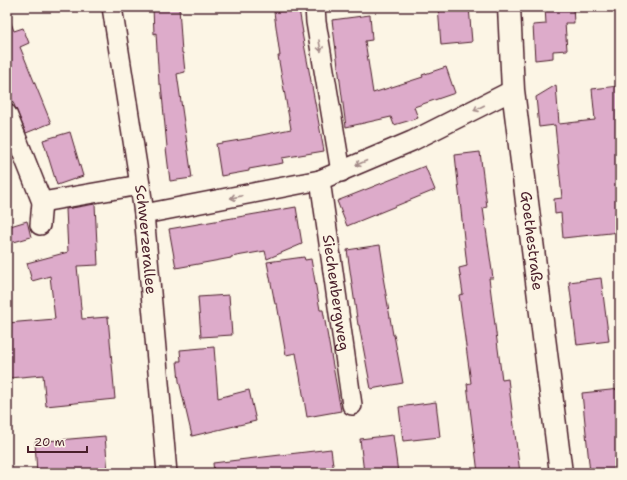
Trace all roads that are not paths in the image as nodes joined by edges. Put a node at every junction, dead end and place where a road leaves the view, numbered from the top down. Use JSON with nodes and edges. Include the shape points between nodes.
{"nodes":[{"id":1,"x":112,"y":7,"type":"edge"},
{"id":2,"x":315,"y":7,"type":"edge"},
{"id":3,"x":509,"y":7,"type":"edge"},
{"id":4,"x":513,"y":90,"type":"junction"},
{"id":5,"x":7,"y":114,"type":"edge"},
{"id":6,"x":341,"y":172,"type":"junction"},
{"id":7,"x":320,"y":180,"type":"junction"},
{"id":8,"x":140,"y":185,"type":"junction"},
{"id":9,"x":42,"y":202,"type":"junction"},
{"id":10,"x":144,"y":214,"type":"junction"},
{"id":11,"x":40,"y":225,"type":"dead end"},
{"id":12,"x":352,"y":405,"type":"dead end"},
{"id":13,"x":167,"y":473,"type":"edge"},
{"id":14,"x":561,"y":473,"type":"edge"}],
"edges":[{"from":1,"to":8,"type":"street","name":"Schwerzerallee"},
{"from":2,"to":6,"type":"street","one_way":true},
{"from":3,"to":4,"type":"street","name":"Goethestraße"},
{"from":4,"to":6,"type":"street","one_way":true,"via":[[412,141]]},
{"from":4,"to":14,"type":"street","name":"Goethestraße"},
{"from":5,"to":9,"type":"street"},
{"from":6,"to":7,"type":"street"},
{"from":7,"to":10,"type":"street","one_way":true},
{"from":7,"to":12,"type":"street","name":"Siechenbergweg"},
{"from":8,"to":9,"type":"street"},
{"from":8,"to":10,"type":"street","name":"Schwerzerallee"},
{"from":9,"to":11,"type":"street"},
{"from":10,"to":13,"type":"street","name":"Schwerzerallee"}]}
